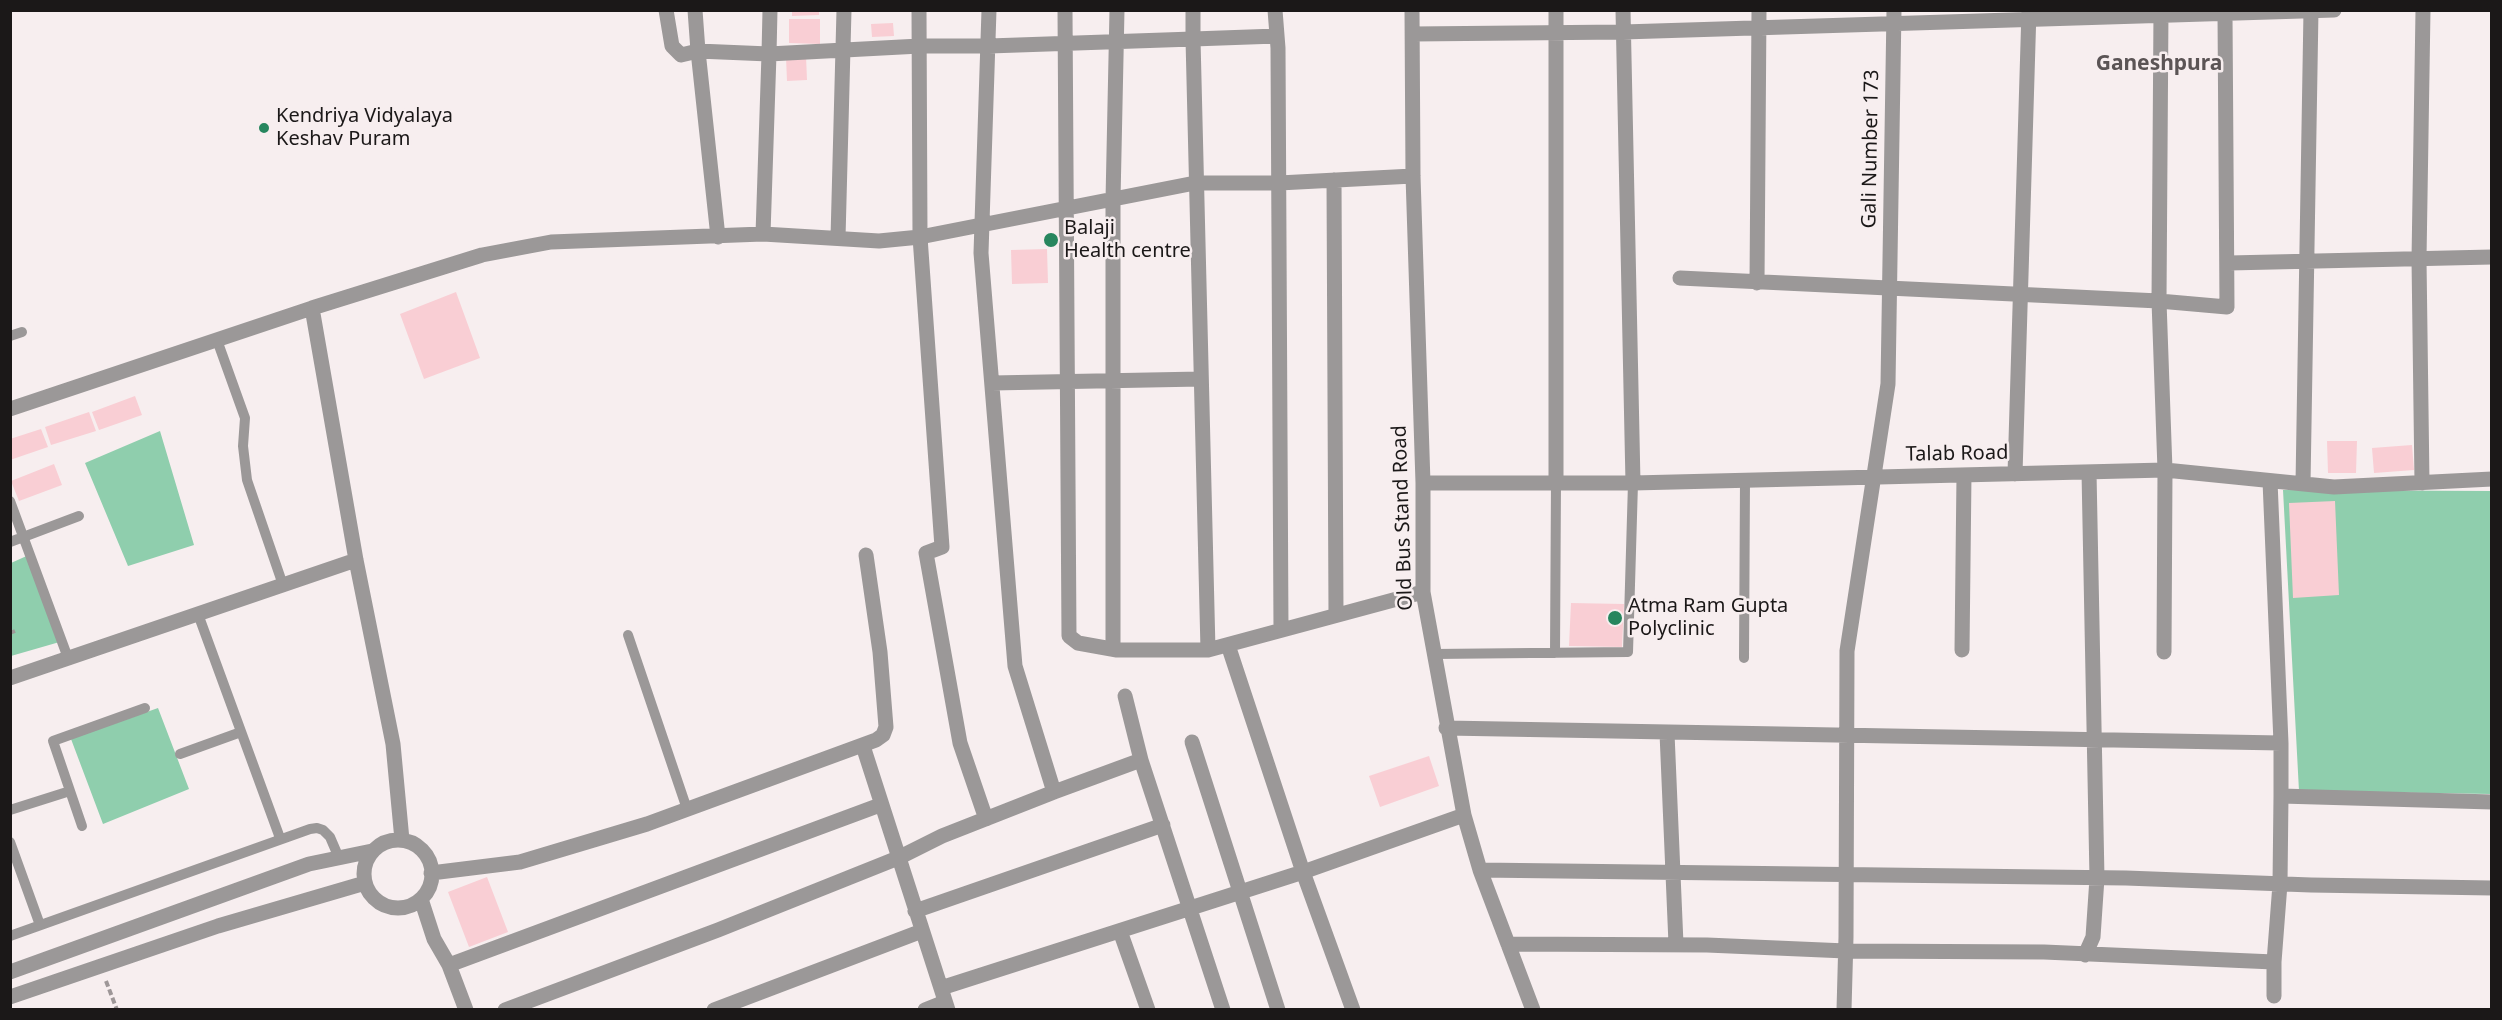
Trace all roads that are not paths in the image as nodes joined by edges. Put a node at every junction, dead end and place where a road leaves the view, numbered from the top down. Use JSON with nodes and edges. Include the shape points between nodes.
{"nodes":[{"id":1,"x":666,"y":10,"type":"edge"},
{"id":2,"x":695,"y":10,"type":"edge"},
{"id":3,"x":770,"y":10,"type":"edge"},
{"id":4,"x":844,"y":10,"type":"edge"},
{"id":5,"x":919,"y":10,"type":"edge"},
{"id":6,"x":989,"y":10,"type":"edge"},
{"id":7,"x":1065,"y":10,"type":"edge"},
{"id":8,"x":1117,"y":10,"type":"edge"},
{"id":9,"x":1193,"y":10,"type":"edge"},
{"id":10,"x":1275,"y":10,"type":"edge"},
{"id":11,"x":1412,"y":10,"type":"edge"},
{"id":12,"x":1556,"y":10,"type":"edge"},
{"id":13,"x":1623,"y":10,"type":"edge"},
{"id":14,"x":1759,"y":10,"type":"edge"},
{"id":15,"x":2334,"y":10,"type":"edge"},
{"id":16,"x":2423,"y":10,"type":"edge"},
{"id":17,"x":2312,"y":11,"type":"edge"},
{"id":18,"x":2161,"y":13,"type":"edge"},
{"id":19,"x":2225,"y":14,"type":"junction"},
{"id":20,"x":2028,"y":16,"type":"edge"},
{"id":21,"x":1894,"y":18,"type":"edge"},
{"id":22,"x":1758,"y":28,"type":"junction"},
{"id":23,"x":1623,"y":32,"type":"junction"},
{"id":24,"x":1413,"y":34,"type":"junction"},
{"id":25,"x":1557,"y":34,"type":"junction"},
{"id":26,"x":1277,"y":36,"type":"junction"},
{"id":27,"x":1193,"y":39,"type":"junction"},
{"id":28,"x":1117,"y":42,"type":"junction"},
{"id":29,"x":1064,"y":43,"type":"junction"},
{"id":30,"x":920,"y":46,"type":"junction"},
{"id":31,"x":989,"y":46,"type":"junction"},
{"id":32,"x":845,"y":50,"type":"junction"},
{"id":33,"x":698,"y":51,"type":"junction"},
{"id":34,"x":769,"y":54,"type":"junction"},
{"id":35,"x":1413,"y":176,"type":"junction"},
{"id":36,"x":1334,"y":180,"type":"junction"},
{"id":37,"x":1195,"y":183,"type":"junction"},
{"id":38,"x":1279,"y":183,"type":"junction"},
{"id":39,"x":1113,"y":200,"type":"junction"},
{"id":40,"x":1065,"y":210,"type":"junction"},
{"id":41,"x":982,"y":225,"type":"junction"},
{"id":42,"x":763,"y":234,"type":"junction"},
{"id":43,"x":718,"y":237,"type":"junction"},
{"id":44,"x":920,"y":237,"type":"junction"},
{"id":45,"x":838,"y":238,"type":"junction"},
{"id":46,"x":2492,"y":257,"type":"edge"},
{"id":47,"x":2419,"y":259,"type":"junction"},
{"id":48,"x":2307,"y":260,"type":"junction"},
{"id":49,"x":2229,"y":263,"type":"junction"},
{"id":50,"x":1680,"y":278,"type":"dead end"},
{"id":51,"x":1757,"y":283,"type":"junction"},
{"id":52,"x":1890,"y":288,"type":"junction"},
{"id":53,"x":2019,"y":295,"type":"junction"},
{"id":54,"x":2159,"y":301,"type":"junction"},
{"id":55,"x":312,"y":308,"type":"junction"},
{"id":56,"x":22,"y":332,"type":"dead end"},
{"id":57,"x":10,"y":336,"type":"edge"},
{"id":58,"x":217,"y":340,"type":"junction"},
{"id":59,"x":1201,"y":379,"type":"junction"},
{"id":60,"x":1067,"y":381,"type":"junction"},
{"id":61,"x":1114,"y":381,"type":"junction"},
{"id":62,"x":992,"y":383,"type":"junction"},
{"id":63,"x":10,"y":409,"type":"edge"},
{"id":64,"x":2165,"y":470,"type":"junction"},
{"id":65,"x":2089,"y":472,"type":"junction"},
{"id":66,"x":2015,"y":474,"type":"junction"},
{"id":67,"x":1964,"y":475,"type":"junction"},
{"id":68,"x":1874,"y":477,"type":"junction"},
{"id":69,"x":2492,"y":479,"type":"edge"},
{"id":70,"x":1745,"y":480,"type":"junction"},
{"id":71,"x":1556,"y":481,"type":"junction"},
{"id":72,"x":2270,"y":481,"type":"junction"},
{"id":73,"x":1423,"y":483,"type":"junction"},
{"id":74,"x":1633,"y":483,"type":"junction"},
{"id":75,"x":2422,"y":483,"type":"junction"},
{"id":76,"x":2303,"y":484,"type":"junction"},
{"id":77,"x":10,"y":501,"type":"edge"},
{"id":78,"x":79,"y":516,"type":"dead end"},
{"id":79,"x":23,"y":537,"type":"junction"},
{"id":80,"x":10,"y":542,"type":"edge"},
{"id":81,"x":866,"y":555,"type":"dead end"},
{"id":82,"x":356,"y":560,"type":"junction"},
{"id":83,"x":283,"y":585,"type":"junction"},
{"id":84,"x":1423,"y":592,"type":"junction"},
{"id":85,"x":198,"y":614,"type":"junction"},
{"id":86,"x":1336,"y":615,"type":"junction"},
{"id":87,"x":1281,"y":630,"type":"junction"},
{"id":88,"x":628,"y":635,"type":"dead end"},
{"id":89,"x":1228,"y":645,"type":"junction"},
{"id":90,"x":1113,"y":649,"type":"junction"},
{"id":91,"x":1208,"y":650,"type":"junction"},
{"id":92,"x":1962,"y":650,"type":"dead end"},
{"id":93,"x":2164,"y":652,"type":"dead end"},
{"id":94,"x":1555,"y":653,"type":"junction"},
{"id":95,"x":1434,"y":654,"type":"junction"},
{"id":96,"x":1744,"y":657,"type":"dead end"},
{"id":97,"x":68,"y":658,"type":"junction"},
{"id":98,"x":10,"y":678,"type":"edge"},
{"id":99,"x":1125,"y":696,"type":"dead end"},
{"id":100,"x":145,"y":708,"type":"dead end"},
{"id":101,"x":1446,"y":728,"type":"junction"},
{"id":102,"x":241,"y":732,"type":"junction"},
{"id":103,"x":1667,"y":733,"type":"junction"},
{"id":104,"x":1847,"y":734,"type":"junction"},
{"id":105,"x":2094,"y":739,"type":"junction"},
{"id":106,"x":1192,"y":742,"type":"dead end"},
{"id":107,"x":2281,"y":743,"type":"junction"},
{"id":108,"x":863,"y":746,"type":"junction"},
{"id":109,"x":180,"y":754,"type":"dead end"},
{"id":110,"x":1141,"y":760,"type":"junction"},
{"id":111,"x":70,"y":791,"type":"junction"},
{"id":112,"x":1054,"y":792,"type":"junction"},
{"id":113,"x":2281,"y":796,"type":"junction"},
{"id":114,"x":2492,"y":802,"type":"edge"},
{"id":115,"x":880,"y":805,"type":"junction"},
{"id":116,"x":687,"y":809,"type":"junction"},
{"id":117,"x":10,"y":810,"type":"edge"},
{"id":118,"x":1464,"y":815,"type":"junction"},
{"id":119,"x":986,"y":819,"type":"junction"},
{"id":120,"x":1163,"y":825,"type":"junction"},
{"id":121,"x":82,"y":826,"type":"dead end"},
{"id":122,"x":280,"y":838,"type":"junction"},
{"id":123,"x":402,"y":840,"type":"junction"},
{"id":124,"x":10,"y":842,"type":"edge"},
{"id":125,"x":372,"y":851,"type":"junction"},
{"id":126,"x":339,"y":858,"type":"junction"},
{"id":127,"x":898,"y":858,"type":"junction"},
{"id":128,"x":1480,"y":870,"type":"junction"},
{"id":129,"x":1304,"y":872,"type":"junction"},
{"id":130,"x":1674,"y":872,"type":"junction"},
{"id":131,"x":431,"y":873,"type":"junction"},
{"id":132,"x":1847,"y":874,"type":"junction"},
{"id":133,"x":2097,"y":878,"type":"junction"},
{"id":134,"x":365,"y":883,"type":"junction"},
{"id":135,"x":2280,"y":884,"type":"junction"},
{"id":136,"x":2492,"y":888,"type":"edge"},
{"id":137,"x":1240,"y":892,"type":"junction"},
{"id":138,"x":421,"y":899,"type":"junction"},
{"id":139,"x":1190,"y":908,"type":"junction"},
{"id":140,"x":915,"y":911,"type":"junction"},
{"id":141,"x":40,"y":925,"type":"junction"},
{"id":142,"x":922,"y":931,"type":"junction"},
{"id":143,"x":1120,"y":931,"type":"junction"},
{"id":144,"x":10,"y":936,"type":"edge"},
{"id":145,"x":1508,"y":944,"type":"junction"},
{"id":146,"x":1676,"y":945,"type":"junction"},
{"id":147,"x":1846,"y":951,"type":"junction"},
{"id":148,"x":2085,"y":955,"type":"junction"},
{"id":149,"x":2274,"y":962,"type":"junction"},
{"id":150,"x":449,"y":965,"type":"junction"},
{"id":151,"x":10,"y":972,"type":"edge"},
{"id":152,"x":2274,"y":996,"type":"dead end"},
{"id":153,"x":10,"y":997,"type":"edge"},
{"id":154,"x":945,"y":1000,"type":"edge"},
{"id":155,"x":466,"y":1010,"type":"edge"},
{"id":156,"x":505,"y":1010,"type":"edge"},
{"id":157,"x":714,"y":1010,"type":"edge"},
{"id":158,"x":925,"y":1010,"type":"edge"},
{"id":159,"x":1148,"y":1010,"type":"edge"},
{"id":160,"x":1223,"y":1010,"type":"edge"},
{"id":161,"x":1278,"y":1010,"type":"edge"},
{"id":162,"x":1353,"y":1010,"type":"edge"},
{"id":163,"x":1533,"y":1010,"type":"edge"},
{"id":164,"x":1844,"y":1010,"type":"edge"}],
"edges":[{"from":1,"to":33,"type":"street","via":[[676,52],[681,55]]},
{"from":2,"to":33,"type":"street"},
{"from":3,"to":34,"type":"street"},
{"from":4,"to":32,"type":"street"},
{"from":5,"to":30,"type":"street"},
{"from":6,"to":31,"type":"street"},
{"from":7,"to":29,"type":"street"},
{"from":8,"to":28,"type":"street"},
{"from":9,"to":27,"type":"street"},
{"from":10,"to":26,"type":"street"},
{"from":11,"to":24,"type":"street","name":"Old Bus Stand Road"},
{"from":12,"to":25,"type":"street"},
{"from":13,"to":23,"type":"street"},
{"from":14,"to":22,"type":"street"},
{"from":15,"to":17,"type":"street"},
{"from":16,"to":47,"type":"street"},
{"from":17,"to":19,"type":"street"},
{"from":17,"to":48,"type":"street"},
{"from":18,"to":19,"type":"street"},
{"from":18,"to":20,"type":"street"},
{"from":18,"to":54,"type":"street"},
{"from":19,"to":49,"type":"street"},
{"from":20,"to":21,"type":"street"},
{"from":20,"to":53,"type":"street"},
{"from":21,"to":22,"type":"street"},
{"from":21,"to":52,"type":"street","name":"Gali Number 173"},
{"from":22,"to":23,"type":"street"},
{"from":22,"to":51,"type":"street"},
{"from":23,"to":25,"type":"street"},
{"from":23,"to":74,"type":"street"},
{"from":24,"to":25,"type":"street"},
{"from":24,"to":35,"type":"street","name":"Old Bus Stand Road"},
{"from":25,"to":71,"type":"street"},
{"from":26,"to":27,"type":"street"},
{"from":26,"to":38,"type":"street"},
{"from":27,"to":28,"type":"street"},
{"from":27,"to":37,"type":"street"},
{"from":28,"to":29,"type":"street"},
{"from":28,"to":39,"type":"street"},
{"from":29,"to":31,"type":"street"},
{"from":29,"to":40,"type":"street"},
{"from":30,"to":31,"type":"street"},
{"from":30,"to":32,"type":"street"},
{"from":30,"to":44,"type":"street"},
{"from":31,"to":41,"type":"street"},
{"from":32,"to":34,"type":"street"},
{"from":32,"to":45,"type":"street"},
{"from":33,"to":34,"type":"street"},
{"from":33,"to":43,"type":"street"},
{"from":34,"to":42,"type":"street"},
{"from":35,"to":36,"type":"street"},
{"from":35,"to":73,"type":"street","name":"Old Bus Stand Road"},
{"from":36,"to":38,"type":"street"},
{"from":36,"to":86,"type":"street"},
{"from":37,"to":38,"type":"street"},
{"from":37,"to":39,"type":"street"},
{"from":37,"to":59,"type":"street"},
{"from":38,"to":87,"type":"street"},
{"from":39,"to":40,"type":"street"},
{"from":39,"to":61,"type":"street"},
{"from":40,"to":41,"type":"street"},
{"from":40,"to":60,"type":"street"},
{"from":41,"to":44,"type":"street"},
{"from":41,"to":62,"type":"street"},
{"from":42,"to":43,"type":"street"},
{"from":42,"to":45,"type":"street"},
{"from":43,"to":55,"type":"street","via":[[550,242],[482,255]]},
{"from":44,"to":45,"type":"street","via":[[879,241]]},
{"from":44,"to":119,"type":"street","via":[[942,546],[926,553],[960,743]]},
{"from":46,"to":47,"type":"street"},
{"from":47,"to":48,"type":"street"},
{"from":47,"to":75,"type":"street"},
{"from":48,"to":49,"type":"street"},
{"from":48,"to":76,"type":"street"},
{"from":49,"to":54,"type":"street","via":[[2227,307]]},
{"from":50,"to":51,"type":"street"},
{"from":51,"to":52,"type":"street"},
{"from":52,"to":53,"type":"street"},
{"from":52,"to":68,"type":"street","name":"Gali Number 173","via":[[1888,384]]},
{"from":53,"to":54,"type":"street"},
{"from":53,"to":66,"type":"street"},
{"from":54,"to":64,"type":"street"},
{"from":55,"to":58,"type":"street"},
{"from":55,"to":82,"type":"street"},
{"from":56,"to":57,"type":"lane"},
{"from":58,"to":63,"type":"street"},
{"from":58,"to":83,"type":"lane","via":[[245,418],[247,480]]},
{"from":59,"to":61,"type":"street"},
{"from":59,"to":91,"type":"street"},
{"from":60,"to":61,"type":"street"},
{"from":60,"to":62,"type":"street"},
{"from":60,"to":90,"type":"street","via":[[1068,636],[1078,643]]},
{"from":61,"to":90,"type":"street"},
{"from":62,"to":112,"type":"street","via":[[1015,666]]},
{"from":64,"to":65,"type":"street","name":"Talab Road"},
{"from":64,"to":72,"type":"street","name":"Talab Road"},
{"from":64,"to":93,"type":"street"},
{"from":65,"to":66,"type":"street","name":"Talab Road"},
{"from":65,"to":105,"type":"street"},
{"from":66,"to":67,"type":"street","name":"Talab Road"},
{"from":67,"to":68,"type":"street","name":"Talab Road"},
{"from":67,"to":92,"type":"street"},
{"from":68,"to":70,"type":"street","name":"Talab Road"},
{"from":68,"to":104,"type":"street","name":"Gali Number 173","via":[[1847,651]]},
{"from":69,"to":75,"type":"street","name":"Talab Road"},
{"from":70,"to":74,"type":"street","name":"Talab Road"},
{"from":70,"to":96,"type":"lane"},
{"from":71,"to":73,"type":"street","name":"Talab Road"},
{"from":71,"to":74,"type":"street","name":"Talab Road"},
{"from":71,"to":94,"type":"lane"},
{"from":72,"to":76,"type":"street","name":"Talab Road"},
{"from":72,"to":107,"type":"street"},
{"from":73,"to":84,"type":"street","name":"Old Bus Stand Road"},
{"from":74,"to":94,"type":"lane","via":[[1628,652]]},
{"from":75,"to":76,"type":"street","name":"Talab Road","via":[[2334,487]]},
{"from":77,"to":79,"type":"lane"},
{"from":78,"to":79,"type":"lane"},
{"from":79,"to":80,"type":"lane"},
{"from":79,"to":97,"type":"lane"},
{"from":81,"to":108,"type":"street","via":[[886,727],[883,735]]},
{"from":82,"to":83,"type":"street"},
{"from":82,"to":123,"type":"street","via":[[393,744]]},
{"from":83,"to":85,"type":"street"},
{"from":84,"to":86,"type":"street"},
{"from":84,"to":95,"type":"street","name":"Old Bus Stand Road"},
{"from":85,"to":97,"type":"street"},
{"from":85,"to":102,"type":"lane"},
{"from":86,"to":87,"type":"street"},
{"from":87,"to":89,"type":"street"},
{"from":88,"to":116,"type":"lane"},
{"from":89,"to":91,"type":"street"},
{"from":89,"to":129,"type":"street"},
{"from":90,"to":91,"type":"street"},
{"from":94,"to":95,"type":"lane"},
{"from":95,"to":101,"type":"street","name":"Old Bus Stand Road"},
{"from":97,"to":98,"type":"street"},
{"from":99,"to":110,"type":"street"},
{"from":100,"to":111,"type":"lane","via":[[53,741]]},
{"from":101,"to":103,"type":"street"},
{"from":101,"to":118,"type":"street","name":"Old Bus Stand Road"},
{"from":102,"to":109,"type":"lane"},
{"from":102,"to":122,"type":"lane"},
{"from":103,"to":104,"type":"street"},
{"from":103,"to":130,"type":"street"},
{"from":104,"to":105,"type":"street"},
{"from":104,"to":132,"type":"street","name":"Gali Number 173"},
{"from":105,"to":107,"type":"street"},
{"from":105,"to":133,"type":"street"},
{"from":106,"to":137,"type":"street"},
{"from":107,"to":113,"type":"street"},
{"from":108,"to":115,"type":"street"},
{"from":108,"to":116,"type":"street"},
{"from":110,"to":112,"type":"street"},
{"from":110,"to":120,"type":"street"},
{"from":111,"to":117,"type":"lane"},
{"from":111,"to":121,"type":"lane"},
{"from":112,"to":119,"type":"street"},
{"from":113,"to":114,"type":"street"},
{"from":113,"to":135,"type":"street"},
{"from":115,"to":127,"type":"street"},
{"from":115,"to":150,"type":"street"},
{"from":116,"to":131,"type":"street","via":[[520,862]]},
{"from":118,"to":128,"type":"street","name":"Old Bus Stand Road"},
{"from":118,"to":129,"type":"street"},
{"from":119,"to":127,"type":"street"},
{"from":120,"to":139,"type":"street"},
{"from":120,"to":140,"type":"street"},
{"from":122,"to":126,"type":"lane","via":[[318,828],[330,837]]},
{"from":122,"to":141,"type":"lane"},
{"from":123,"to":125,"type":"street","via":[[381,844]]},
{"from":123,"to":131,"type":"street","via":[[422,849]]},
{"from":124,"to":141,"type":"lane"},
{"from":125,"to":126,"type":"street"},
{"from":125,"to":134,"type":"street","via":[[366,860]]},
{"from":126,"to":151,"type":"street","via":[[309,864]]},
{"from":127,"to":140,"type":"street"},
{"from":127,"to":156,"type":"street"},
{"from":128,"to":130,"type":"street"},
{"from":128,"to":145,"type":"street","name":"Old Bus Stand Road"},
{"from":129,"to":137,"type":"street"},
{"from":129,"to":162,"type":"street"},
{"from":130,"to":132,"type":"street"},
{"from":130,"to":146,"type":"street"},
{"from":131,"to":138,"type":"street","via":[[428,890]]},
{"from":132,"to":133,"type":"street"},
{"from":132,"to":147,"type":"street","name":"Gali Number 173"},
{"from":133,"to":135,"type":"street"},
{"from":133,"to":148,"type":"street","via":[[2093,937]]},
{"from":134,"to":138,"type":"street","via":[[369,894],[388,907],[412,906]]},
{"from":134,"to":153,"type":"street","via":[[218,926]]},
{"from":135,"to":136,"type":"street"},
{"from":135,"to":149,"type":"street"},
{"from":137,"to":139,"type":"street"},
{"from":137,"to":161,"type":"street"},
{"from":138,"to":150,"type":"street","via":[[434,939]]},
{"from":139,"to":143,"type":"street"},
{"from":139,"to":160,"type":"street"},
{"from":140,"to":142,"type":"street"},
{"from":141,"to":144,"type":"lane"},
{"from":142,"to":154,"type":"street"},
{"from":142,"to":157,"type":"street"},
{"from":143,"to":154,"type":"street"},
{"from":143,"to":159,"type":"street"},
{"from":145,"to":146,"type":"street"},
{"from":145,"to":163,"type":"street","name":"Old Bus Stand Road"},
{"from":146,"to":147,"type":"street"},
{"from":147,"to":148,"type":"street"},
{"from":147,"to":164,"type":"street","name":"Gali Number 173"},
{"from":148,"to":149,"type":"street"},
{"from":149,"to":152,"type":"street"},
{"from":150,"to":155,"type":"street"},
{"from":154,"to":158,"type":"street"}]}
